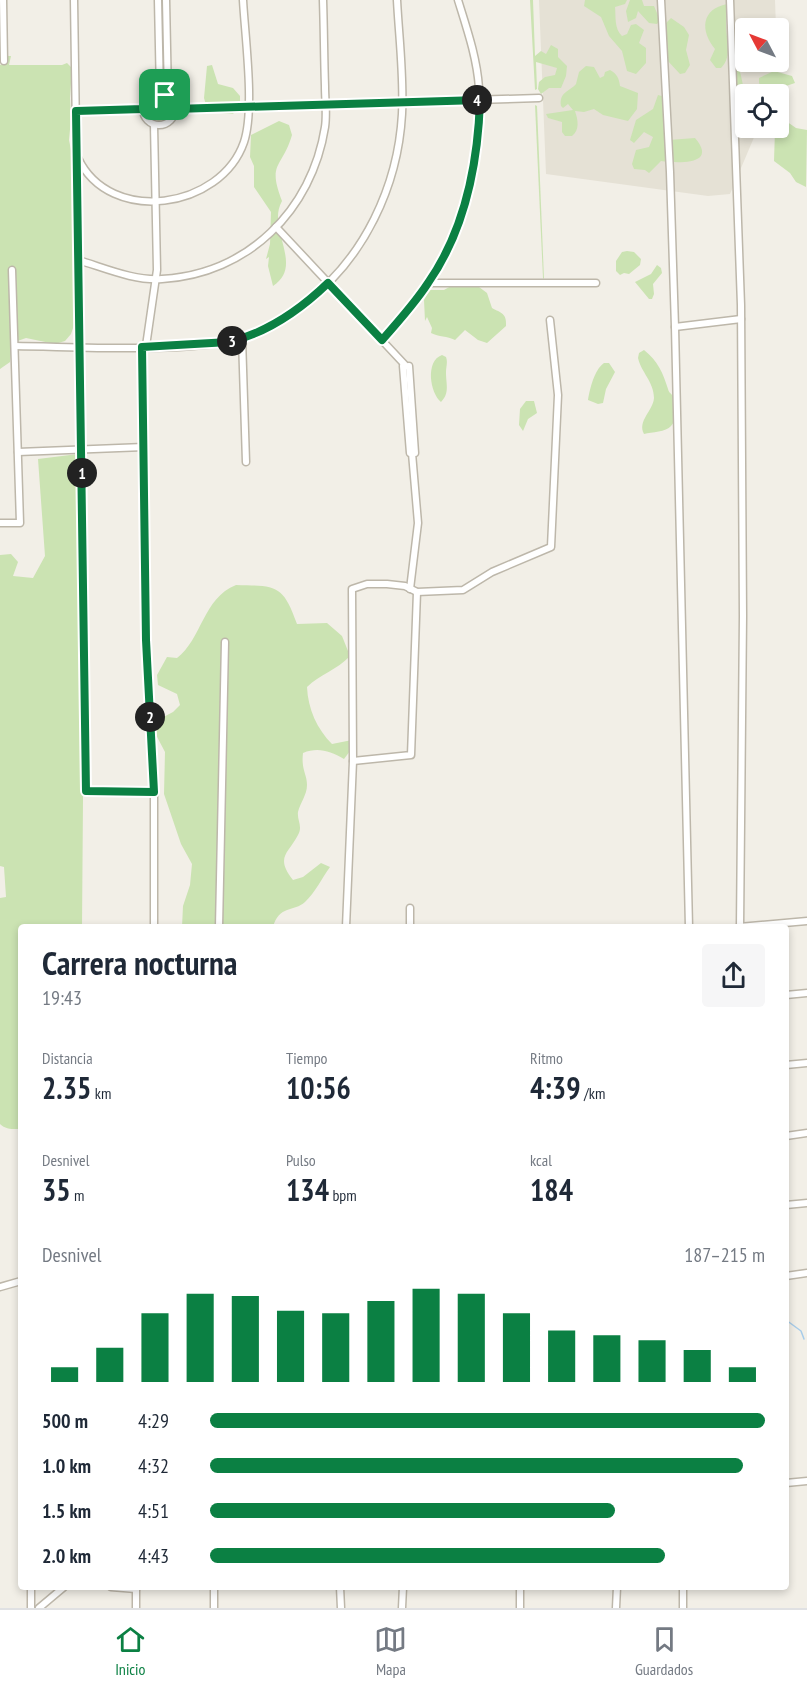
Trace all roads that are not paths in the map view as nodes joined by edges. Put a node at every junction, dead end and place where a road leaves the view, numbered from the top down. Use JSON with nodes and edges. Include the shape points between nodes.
{"nodes":[{"id":1,"x":3,"y":0,"type":"edge"},
{"id":2,"x":74,"y":0,"type":"edge"},
{"id":3,"x":158,"y":0,"type":"edge"},
{"id":4,"x":166,"y":0,"type":"edge"},
{"id":5,"x":243,"y":0,"type":"edge"},
{"id":6,"x":323,"y":0,"type":"edge"},
{"id":7,"x":396,"y":0,"type":"edge"},
{"id":8,"x":458,"y":0,"type":"edge"},
{"id":9,"x":661,"y":0,"type":"edge"},
{"id":10,"x":730,"y":0,"type":"edge"},
{"id":11,"x":4,"y":61,"type":"dead end"},
{"id":12,"x":160,"y":94,"type":"junction"},
{"id":13,"x":168,"y":96,"type":"junction"},
{"id":14,"x":539,"y":98,"type":"dead end"},
{"id":15,"x":480,"y":100,"type":"junction"},
{"id":16,"x":402,"y":102,"type":"junction"},
{"id":17,"x":325,"y":105,"type":"junction"},
{"id":18,"x":248,"y":107,"type":"junction"},
{"id":19,"x":143,"y":109,"type":"junction"},
{"id":20,"x":174,"y":109,"type":"junction"},
{"id":21,"x":76,"y":111,"type":"junction"},
{"id":22,"x":154,"y":125,"type":"junction"},
{"id":23,"x":76,"y":155,"type":"junction"},
{"id":24,"x":155,"y":203,"type":"junction"},
{"id":25,"x":276,"y":227,"type":"junction"},
{"id":26,"x":78,"y":260,"type":"junction"},
{"id":27,"x":12,"y":270,"type":"dead end"},
{"id":28,"x":156,"y":279,"type":"junction"},
{"id":29,"x":328,"y":283,"type":"junction"},
{"id":30,"x":428,"y":283,"type":"junction"},
{"id":31,"x":596,"y":283,"type":"dead end"},
{"id":32,"x":741,"y":319,"type":"junction"},
{"id":33,"x":550,"y":320,"type":"dead end"},
{"id":34,"x":675,"y":327,"type":"junction"},
{"id":35,"x":242,"y":338,"type":"junction"},
{"id":36,"x":382,"y":340,"type":"junction"},
{"id":37,"x":15,"y":346,"type":"junction"},
{"id":38,"x":144,"y":346,"type":"junction"},
{"id":39,"x":80,"y":347,"type":"junction"},
{"id":40,"x":144,"y":447,"type":"junction"},
{"id":41,"x":82,"y":449,"type":"junction"},
{"id":42,"x":18,"y":452,"type":"junction"},
{"id":43,"x":246,"y":462,"type":"dead end"},
{"id":44,"x":0,"y":523,"type":"edge"},
{"id":45,"x":413,"y":590,"type":"junction"},
{"id":46,"x":225,"y":642,"type":"dead end"},
{"id":47,"x":352,"y":761,"type":"junction"},
{"id":48,"x":154,"y":792,"type":"junction"},
{"id":49,"x":410,"y":908,"type":"dead end"},
{"id":50,"x":807,"y":921,"type":"edge"},
{"id":51,"x":154,"y":924,"type":"edge"},
{"id":52,"x":219,"y":924,"type":"edge"},
{"id":53,"x":346,"y":924,"type":"edge"},
{"id":54,"x":410,"y":924,"type":"edge"},
{"id":55,"x":689,"y":924,"type":"edge"},
{"id":56,"x":739,"y":924,"type":"edge"},
{"id":57,"x":773,"y":924,"type":"edge"},
{"id":58,"x":807,"y":993,"type":"edge"},
{"id":59,"x":789,"y":995,"type":"edge"},
{"id":60,"x":807,"y":1063,"type":"edge"},
{"id":61,"x":789,"y":1065,"type":"edge"},
{"id":62,"x":807,"y":1133,"type":"edge"},
{"id":63,"x":789,"y":1136,"type":"edge"},
{"id":64,"x":807,"y":1203,"type":"edge"},
{"id":65,"x":789,"y":1205,"type":"edge"},
{"id":66,"x":807,"y":1273,"type":"edge"},
{"id":67,"x":789,"y":1276,"type":"edge"},
{"id":68,"x":18,"y":1282,"type":"edge"},
{"id":69,"x":0,"y":1287,"type":"edge"},
{"id":70,"x":807,"y":1481,"type":"edge"},
{"id":71,"x":789,"y":1483,"type":"edge"},
{"id":72,"x":30,"y":1590,"type":"edge"},
{"id":73,"x":60,"y":1590,"type":"edge"},
{"id":74,"x":136,"y":1590,"type":"edge"},
{"id":75,"x":213,"y":1590,"type":"edge"},
{"id":76,"x":340,"y":1590,"type":"edge"},
{"id":77,"x":403,"y":1590,"type":"edge"},
{"id":78,"x":520,"y":1590,"type":"edge"},
{"id":79,"x":617,"y":1590,"type":"edge"},
{"id":80,"x":683,"y":1590,"type":"edge"},
{"id":81,"x":31,"y":1608,"type":"edge"},
{"id":82,"x":39,"y":1608,"type":"edge"},
{"id":83,"x":136,"y":1608,"type":"edge"},
{"id":84,"x":214,"y":1608,"type":"edge"},
{"id":85,"x":341,"y":1608,"type":"edge"},
{"id":86,"x":402,"y":1608,"type":"edge"},
{"id":87,"x":520,"y":1608,"type":"edge"},
{"id":88,"x":616,"y":1608,"type":"edge"},
{"id":89,"x":683,"y":1608,"type":"edge"}],
"edges":[{"from":1,"to":11,"type":"street"},
{"from":2,"to":21,"type":"street"},
{"from":3,"to":12,"type":"street"},
{"from":4,"to":13,"type":"street"},
{"from":5,"to":18,"type":"street"},
{"from":6,"to":17,"type":"street"},
{"from":7,"to":16,"type":"street"},
{"from":8,"to":15,"type":"street","via":[[473,47]]},
{"from":9,"to":34,"type":"street"},
{"from":10,"to":32,"type":"street"},
{"from":12,"to":13,"type":"street"},
{"from":12,"to":19,"type":"street","via":[[146,100]]},
{"from":13,"to":20,"type":"street"},
{"from":14,"to":15,"type":"street"},
{"from":15,"to":16,"type":"street"},
{"from":15,"to":30,"type":"street","via":[[479,133],[469,187],[451,239]]},
{"from":16,"to":17,"type":"street"},
{"from":16,"to":29,"type":"street","via":[[399,147],[378,211],[358,247]]},
{"from":17,"to":18,"type":"street"},
{"from":17,"to":25,"type":"street","via":[[325,124],[314,171],[294,208]]},
{"from":18,"to":20,"type":"street"},
{"from":18,"to":24,"type":"street","via":[[243,145],[220,176],[191,194]]},
{"from":19,"to":21,"type":"street"},
{"from":19,"to":22,"type":"street","via":[[146,119]]},
{"from":20,"to":22,"type":"street","via":[[168,122]]},
{"from":21,"to":23,"type":"street"},
{"from":22,"to":24,"type":"street"},
{"from":23,"to":24,"type":"street","via":[[108,189]]},
{"from":23,"to":26,"type":"street"},
{"from":24,"to":28,"type":"street"},
{"from":25,"to":28,"type":"street","via":[[236,259]]},
{"from":25,"to":29,"type":"street"},
{"from":26,"to":28,"type":"street"},
{"from":26,"to":39,"type":"street"},
{"from":27,"to":37,"type":"street"},
{"from":28,"to":38,"type":"street"},
{"from":29,"to":35,"type":"street","via":[[295,310]]},
{"from":29,"to":36,"type":"street"},
{"from":30,"to":31,"type":"street"},
{"from":30,"to":36,"type":"street"},
{"from":32,"to":34,"type":"street"},
{"from":32,"to":56,"type":"street"},
{"from":33,"to":45,"type":"street","via":[[558,394],[551,547],[492,572],[469,588]]},
{"from":34,"to":55,"type":"street"},
{"from":35,"to":38,"type":"street"},
{"from":35,"to":43,"type":"street"},
{"from":36,"to":45,"type":"street","via":[[406,366],[418,523]]},
{"from":37,"to":39,"type":"street"},
{"from":37,"to":42,"type":"street"},
{"from":38,"to":39,"type":"street"},
{"from":38,"to":40,"type":"street"},
{"from":39,"to":41,"type":"street"},
{"from":40,"to":41,"type":"street"},
{"from":40,"to":48,"type":"street","via":[[146,640]]},
{"from":41,"to":42,"type":"street"},
{"from":41,"to":48,"type":"street","via":[[86,791]]},
{"from":42,"to":44,"type":"street","via":[[20,523]]},
{"from":45,"to":47,"type":"street","via":[[411,755]]},
{"from":45,"to":47,"type":"street","via":[[387,584],[352,589]]},
{"from":46,"to":52,"type":"street"},
{"from":47,"to":53,"type":"street"},
{"from":48,"to":51,"type":"street"},
{"from":49,"to":54,"type":"street"},
{"from":50,"to":57,"type":"street"},
{"from":58,"to":59,"type":"street"},
{"from":60,"to":61,"type":"street"},
{"from":62,"to":63,"type":"street"},
{"from":64,"to":65,"type":"street"},
{"from":66,"to":67,"type":"street"},
{"from":68,"to":69,"type":"street"},
{"from":70,"to":71,"type":"street"},
{"from":72,"to":81,"type":"street"},
{"from":73,"to":82,"type":"street"},
{"from":74,"to":83,"type":"street"},
{"from":75,"to":84,"type":"street"},
{"from":76,"to":85,"type":"street"},
{"from":77,"to":86,"type":"street"},
{"from":78,"to":87,"type":"street"},
{"from":79,"to":88,"type":"street"},
{"from":80,"to":89,"type":"street"}]}
